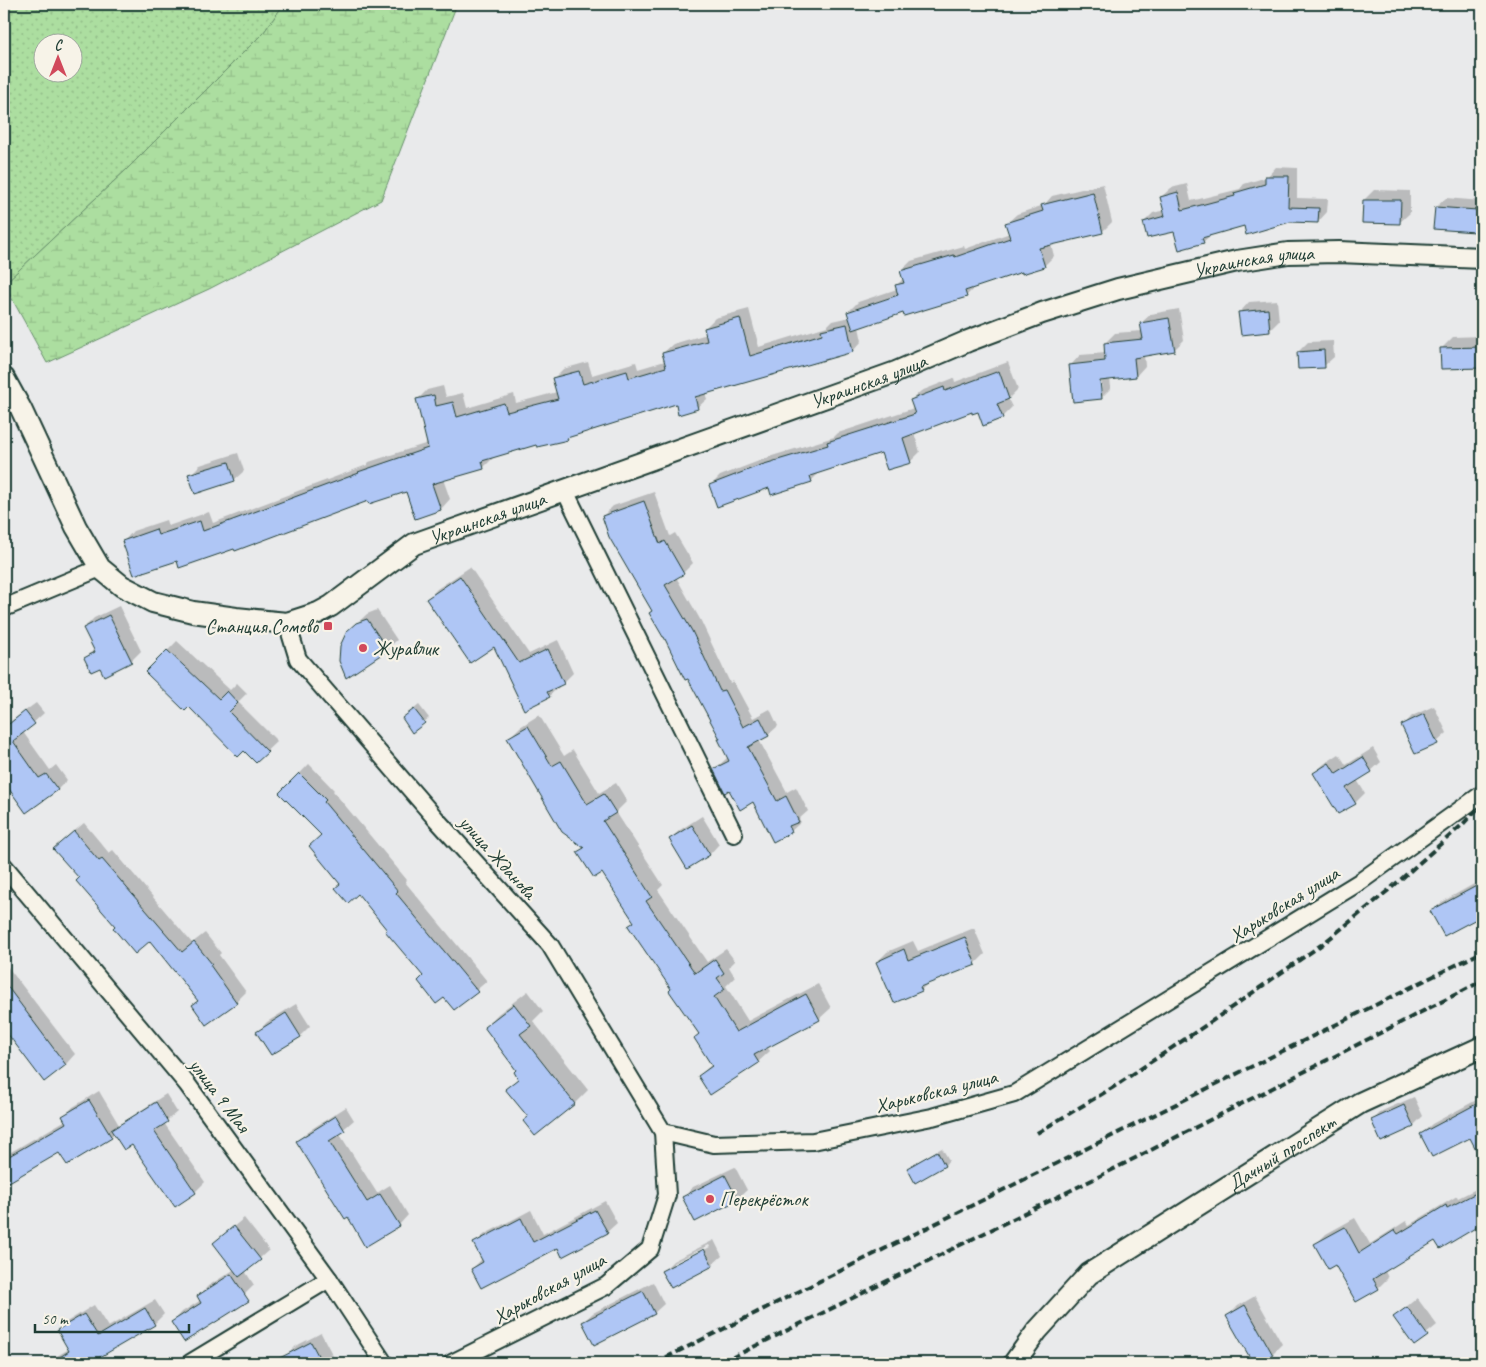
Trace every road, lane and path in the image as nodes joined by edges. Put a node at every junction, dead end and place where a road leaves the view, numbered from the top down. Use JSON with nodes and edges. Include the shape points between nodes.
{"nodes":[{"id":1,"x":1482,"y":258,"type":"edge"},
{"id":2,"x":4,"y":378,"type":"edge"},
{"id":3,"x":565,"y":491,"type":"junction"},
{"id":4,"x":100,"y":568,"type":"junction"},
{"id":5,"x":4,"y":608,"type":"edge"},
{"id":6,"x":287,"y":622,"type":"junction"},
{"id":7,"x":1482,"y":794,"type":"edge"},
{"id":8,"x":734,"y":834,"type":"dead end"},
{"id":9,"x":4,"y":866,"type":"edge"},
{"id":10,"x":1482,"y":1047,"type":"edge"},
{"id":11,"x":663,"y":1132,"type":"junction"},
{"id":12,"x":329,"y":1279,"type":"junction"},
{"id":13,"x":190,"y":1363,"type":"edge"},
{"id":14,"x":384,"y":1363,"type":"edge"},
{"id":15,"x":452,"y":1363,"type":"edge"},
{"id":16,"x":1014,"y":1363,"type":"edge"}],
"edges":[{"from":1,"to":3,"type":"street","name":"Украинская улица","via":[[1339,252],[1288,254],[1237,261],[1118,289],[1042,313],[896,372]]},
{"from":2,"to":4,"type":"street","via":[[76,527]]},
{"from":3,"to":6,"type":"street","name":"Украинская улица","via":[[414,544],[331,606]]},
{"from":3,"to":8,"type":"street"},
{"from":4,"to":5,"type":"street"},
{"from":4,"to":6,"type":"street","via":[[122,586],[153,602],[193,612]]},
{"from":6,"to":11,"type":"street","name":"улица Жданова","via":[[298,658],[436,819],[550,945]]},
{"from":7,"to":11,"type":"street","name":"Харьковская улица","via":[[1361,881],[1014,1094],[932,1117],[813,1141],[714,1144]]},
{"from":9,"to":12,"type":"street","name":"улица 9 Мая","via":[[187,1084]]},
{"from":10,"to":16,"type":"street","name":"Дачный проспект","via":[[1360,1103],[1090,1274],[1036,1331]]},
{"from":11,"to":15,"type":"street","name":"Харьковская улица","via":[[667,1195],[650,1249],[606,1286]]},
{"from":12,"to":13,"type":"street"},
{"from":12,"to":14,"type":"street","name":"улица 9 Мая"}]}
